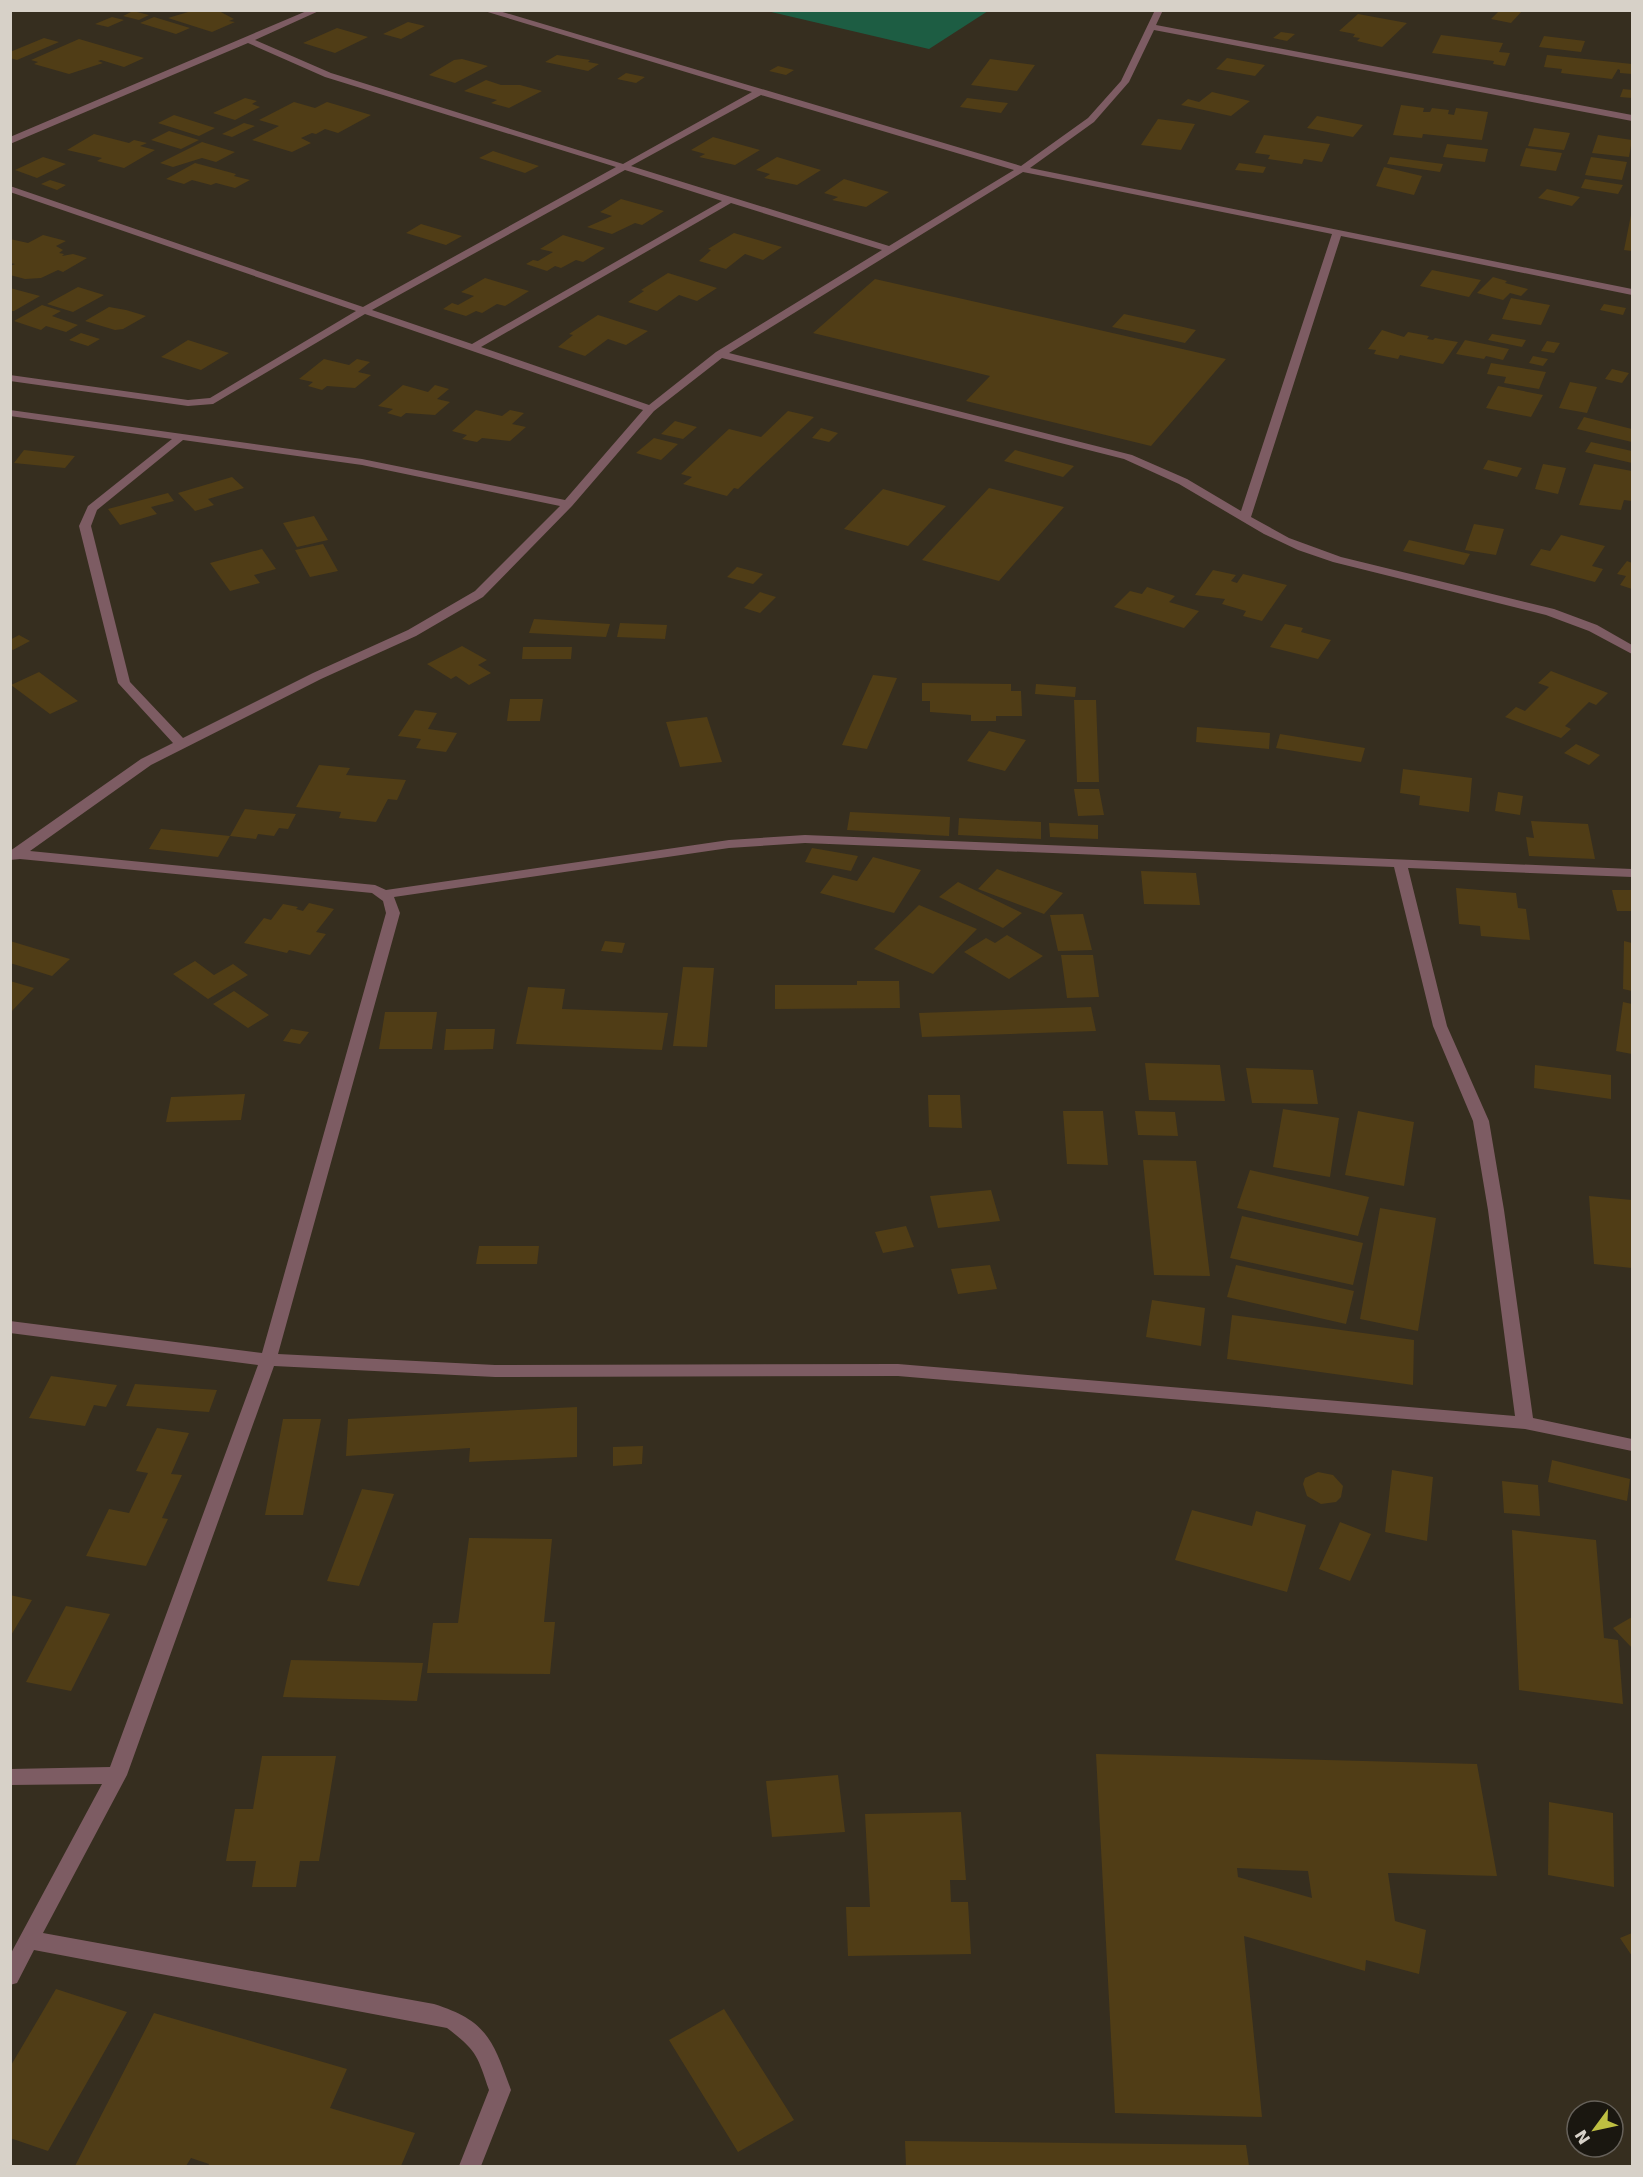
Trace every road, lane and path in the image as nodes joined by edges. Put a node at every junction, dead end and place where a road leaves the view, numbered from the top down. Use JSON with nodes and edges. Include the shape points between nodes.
{"nodes":[{"id":1,"x":317,"y":10,"type":"edge"},
{"id":2,"x":485,"y":10,"type":"edge"},
{"id":3,"x":1159,"y":10,"type":"edge"},
{"id":4,"x":1151,"y":27,"type":"junction"},
{"id":5,"x":249,"y":40,"type":"junction"},
{"id":6,"x":759,"y":92,"type":"junction"},
{"id":7,"x":1632,"y":118,"type":"edge"},
{"id":8,"x":10,"y":141,"type":"edge"},
{"id":9,"x":624,"y":168,"type":"junction"},
{"id":10,"x":1022,"y":169,"type":"junction"},
{"id":11,"x":10,"y":189,"type":"edge"},
{"id":12,"x":730,"y":200,"type":"junction"},
{"id":13,"x":1336,"y":233,"type":"junction"},
{"id":14,"x":891,"y":250,"type":"junction"},
{"id":15,"x":1632,"y":292,"type":"edge"},
{"id":16,"x":363,"y":311,"type":"junction"},
{"id":17,"x":471,"y":349,"type":"junction"},
{"id":18,"x":720,"y":354,"type":"junction"},
{"id":19,"x":10,"y":378,"type":"edge"},
{"id":20,"x":650,"y":409,"type":"junction"},
{"id":21,"x":10,"y":413,"type":"edge"},
{"id":22,"x":181,"y":437,"type":"junction"},
{"id":23,"x":568,"y":504,"type":"junction"},
{"id":24,"x":1245,"y":518,"type":"junction"},
{"id":25,"x":1632,"y":650,"type":"edge"},
{"id":26,"x":181,"y":744,"type":"junction"},
{"id":27,"x":13,"y":857,"type":"edge"},
{"id":28,"x":1400,"y":864,"type":"junction"},
{"id":29,"x":1632,"y":873,"type":"edge"},
{"id":30,"x":386,"y":894,"type":"junction"},
{"id":31,"x":10,"y":1327,"type":"edge"},
{"id":32,"x":268,"y":1360,"type":"junction"},
{"id":33,"x":1525,"y":1423,"type":"junction"},
{"id":34,"x":1632,"y":1445,"type":"edge"},
{"id":35,"x":117,"y":1775,"type":"junction"},
{"id":36,"x":10,"y":1778,"type":"edge"},
{"id":37,"x":29,"y":1940,"type":"junction"},
{"id":38,"x":10,"y":1976,"type":"edge"},
{"id":39,"x":470,"y":2166,"type":"edge"}],
"edges":[{"from":1,"to":5,"type":"street"},
{"from":2,"to":6,"type":"street"},
{"from":3,"to":4,"type":"street"},
{"from":4,"to":7,"type":"street"},
{"from":4,"to":10,"type":"street","via":[[1125,82],[1091,120]]},
{"from":5,"to":8,"type":"street"},
{"from":5,"to":9,"type":"street","via":[[327,75]]},
{"from":6,"to":9,"type":"street"},
{"from":6,"to":10,"type":"street"},
{"from":9,"to":12,"type":"street"},
{"from":9,"to":16,"type":"street"},
{"from":10,"to":13,"type":"street"},
{"from":10,"to":14,"type":"street"},
{"from":11,"to":16,"type":"street"},
{"from":12,"to":14,"type":"street"},
{"from":12,"to":17,"type":"street"},
{"from":13,"to":15,"type":"street"},
{"from":13,"to":24,"type":"street"},
{"from":14,"to":18,"type":"street"},
{"from":16,"to":17,"type":"street"},
{"from":16,"to":19,"type":"street","via":[[213,401],[188,403]]},
{"from":17,"to":20,"type":"street"},
{"from":18,"to":20,"type":"street"},
{"from":18,"to":24,"type":"street","via":[[1128,457],[1167,472]]},
{"from":20,"to":23,"type":"street"},
{"from":21,"to":22,"type":"street"},
{"from":22,"to":23,"type":"street","via":[[362,462]]},
{"from":22,"to":26,"type":"street","via":[[92,508],[85,526],[124,683]]},
{"from":23,"to":26,"type":"street","via":[[479,594],[412,633]]},
{"from":24,"to":25,"type":"street","via":[[1269,533],[1337,560],[1550,612],[1593,628]]},
{"from":26,"to":27,"type":"street","via":[[146,762]]},
{"from":27,"to":30,"type":"street","via":[[375,889]]},
{"from":28,"to":29,"type":"street"},
{"from":28,"to":30,"type":"street","via":[[805,839],[729,844]]},
{"from":28,"to":33,"type":"street","via":[[1440,1026],[1481,1120]]},
{"from":30,"to":32,"type":"street","via":[[393,913]]},
{"from":31,"to":32,"type":"street"},
{"from":32,"to":33,"type":"street","via":[[495,1371],[898,1370]]},
{"from":32,"to":35,"type":"street"},
{"from":33,"to":34,"type":"street"},
{"from":35,"to":36,"type":"street"},
{"from":35,"to":37,"type":"street"},
{"from":37,"to":38,"type":"street"},
{"from":37,"to":39,"type":"street","via":[[453,2020],[478,2039],[500,2090]]}]}
